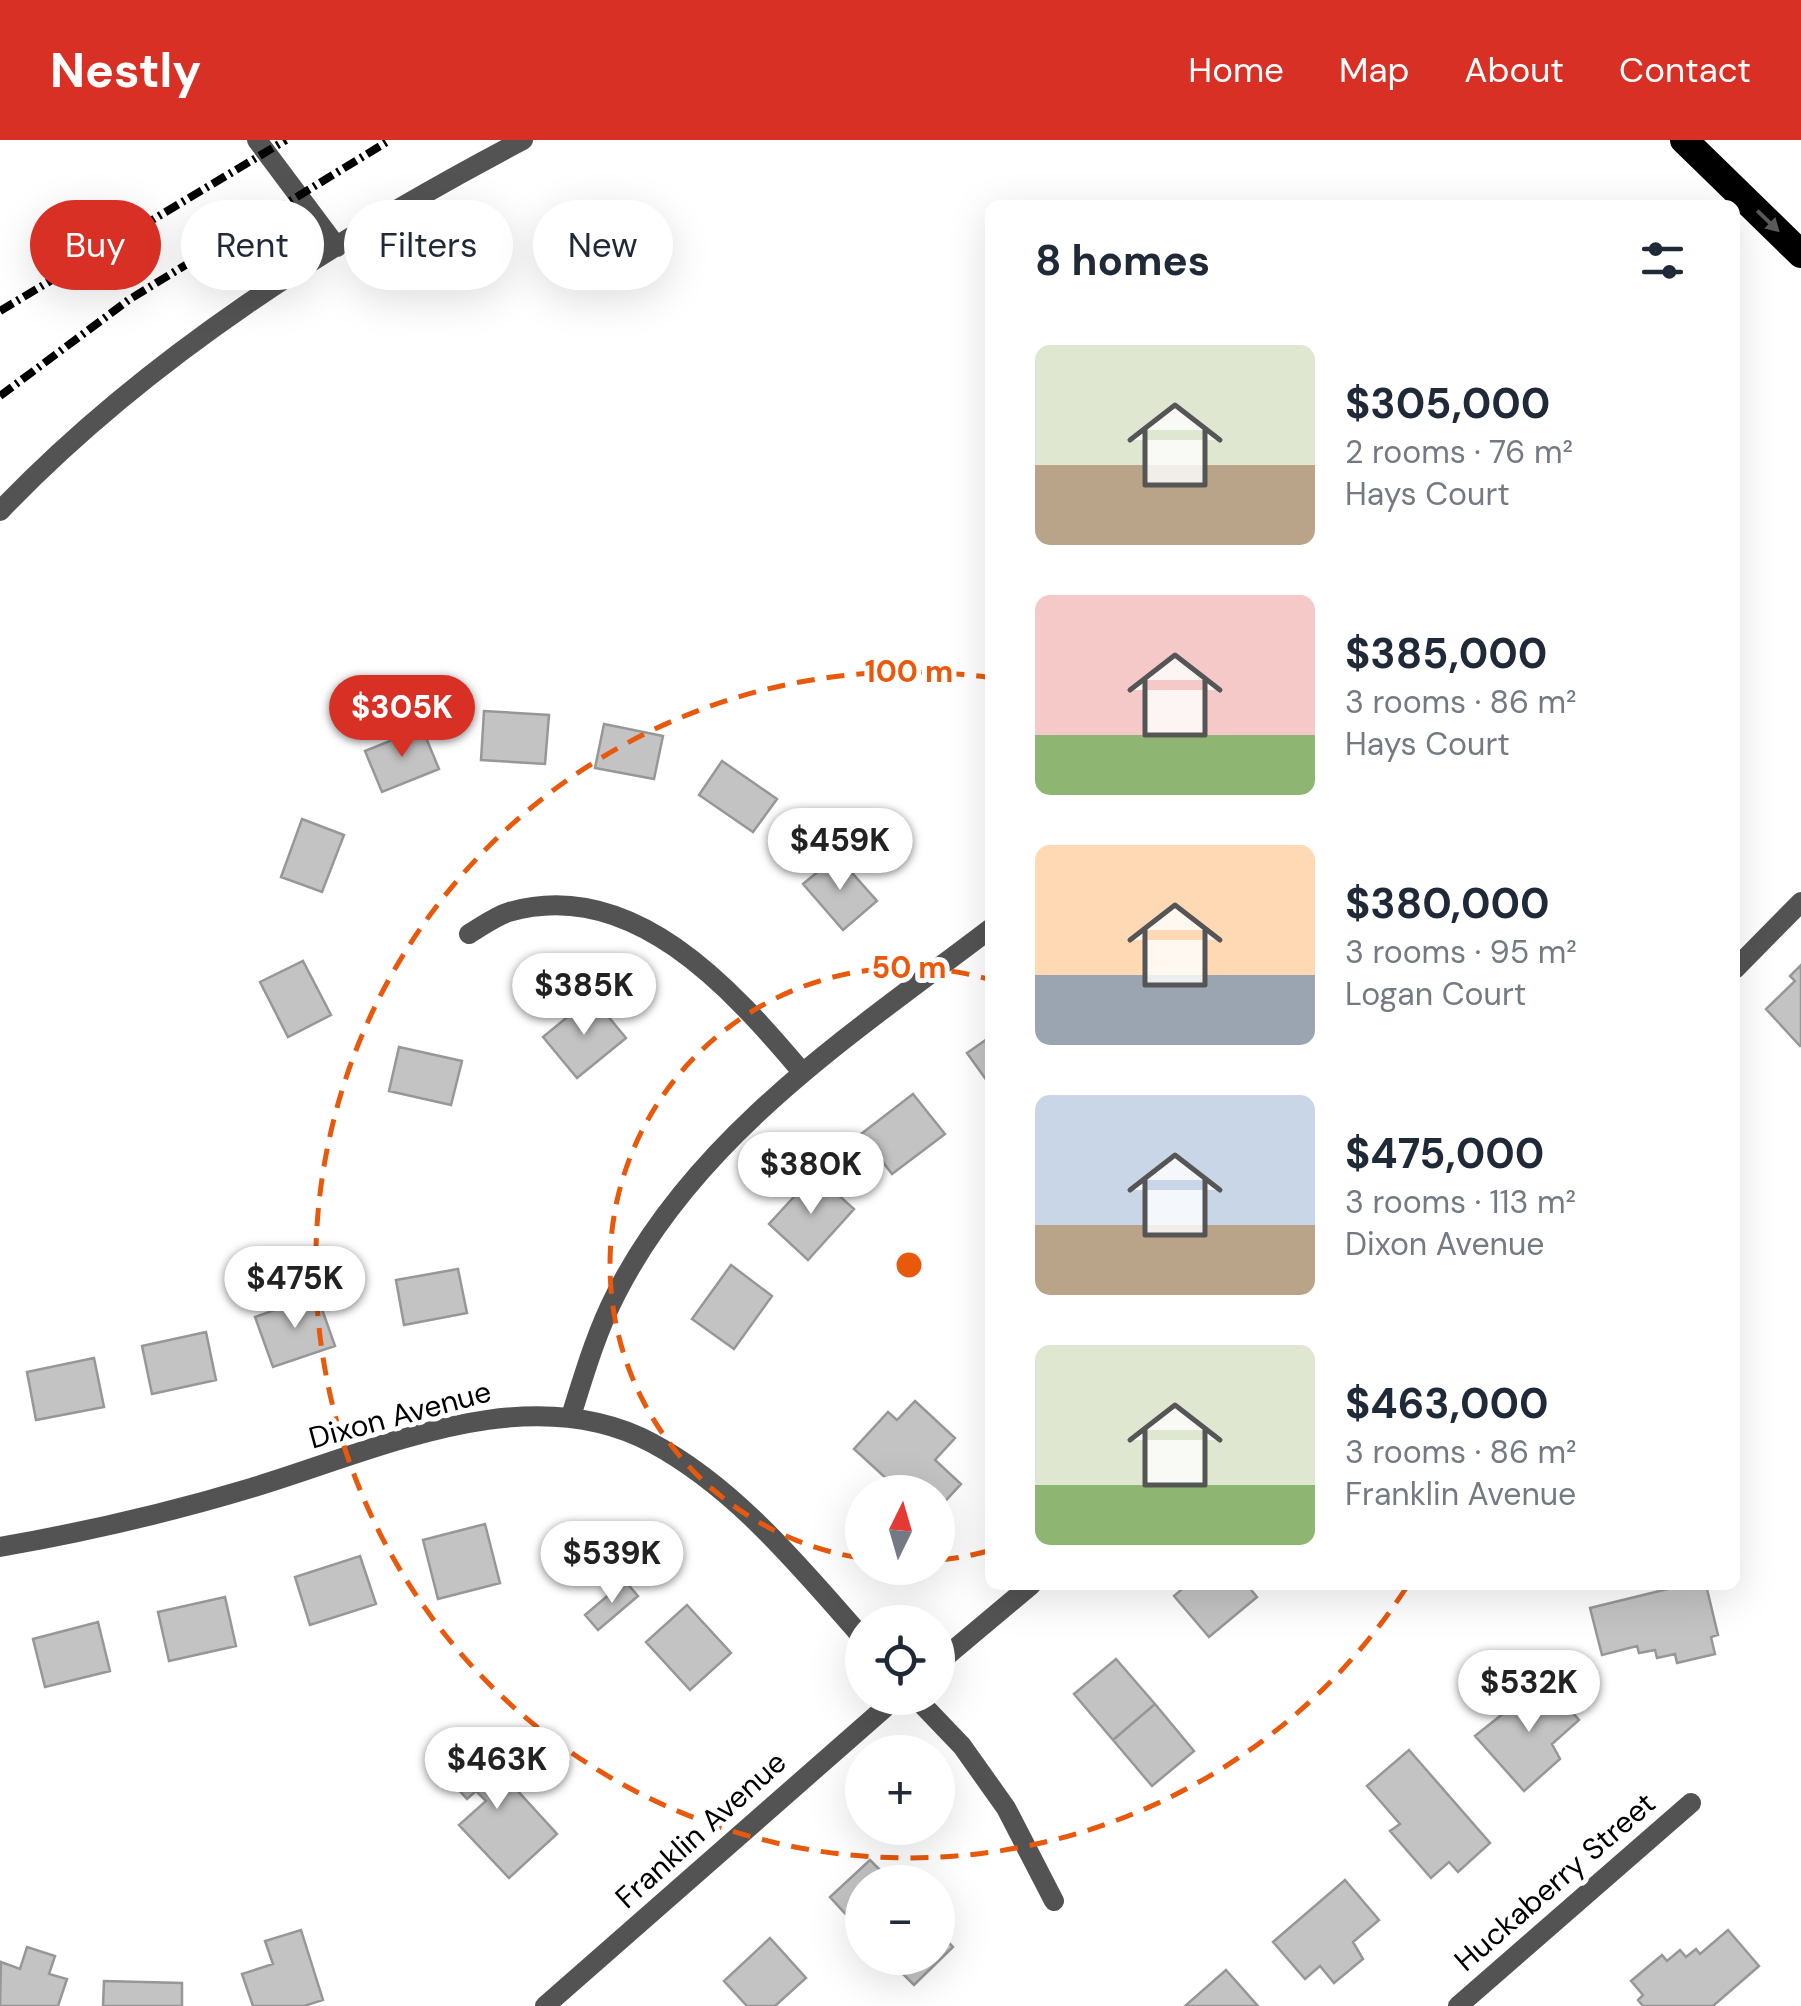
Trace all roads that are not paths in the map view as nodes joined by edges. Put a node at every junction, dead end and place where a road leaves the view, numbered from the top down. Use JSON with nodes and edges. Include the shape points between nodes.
{"nodes":[{"id":1,"x":258,"y":140,"type":"edge"},
{"id":2,"x":523,"y":140,"type":"edge"},
{"id":3,"x":1684,"y":140,"type":"edge"},
{"id":4,"x":338,"y":247,"type":"junction"},
{"id":5,"x":1801,"y":254,"type":"edge"},
{"id":6,"x":0,"y":511,"type":"edge"},
{"id":7,"x":1801,"y":902,"type":"edge"},
{"id":8,"x":985,"y":933,"type":"edge"},
{"id":9,"x":468,"y":934,"type":"dead end"},
{"id":10,"x":1740,"y":963,"type":"edge"},
{"id":11,"x":802,"y":1072,"type":"junction"},
{"id":12,"x":571,"y":1416,"type":"junction"},
{"id":13,"x":0,"y":1548,"type":"edge"},
{"id":14,"x":1025,"y":1590,"type":"edge"},
{"id":15,"x":845,"y":1619,"type":"edge"},
{"id":16,"x":955,"y":1649,"type":"edge"},
{"id":17,"x":877,"y":1715,"type":"edge"},
{"id":18,"x":932,"y":1715,"type":"edge"},
{"id":19,"x":1691,"y":1803,"type":"dead end"},
{"id":20,"x":1054,"y":1901,"type":"dead end"},
{"id":21,"x":544,"y":2006,"type":"edge"},
{"id":22,"x":1458,"y":2006,"type":"edge"}],
"edges":[{"from":1,"to":4,"type":"street"},
{"from":2,"to":4,"type":"street"},
{"from":3,"to":5,"type":"highway","one_way":true},
{"from":4,"to":6,"type":"street","via":[[251,302],[107,410]]},
{"from":7,"to":10,"type":"street"},
{"from":8,"to":11,"type":"street"},
{"from":9,"to":11,"type":"street","via":[[507,912],[538,908],[604,912],[638,925],[703,969]]},
{"from":11,"to":12,"type":"street","via":[[758,1110],[651,1236],[601,1326]]},
{"from":12,"to":13,"type":"street","name":"Dixon Avenue","via":[[457,1424],[247,1490]]},
{"from":12,"to":15,"type":"street","name":"Dixon Avenue","via":[[651,1442],[691,1468],[792,1558]]},
{"from":14,"to":16,"type":"street"},
{"from":17,"to":21,"type":"street","name":"Franklin Avenue"},
{"from":18,"to":20,"type":"street","via":[[1006,1808]]},
{"from":19,"to":22,"type":"street","name":"Huckaberry Street"}]}
